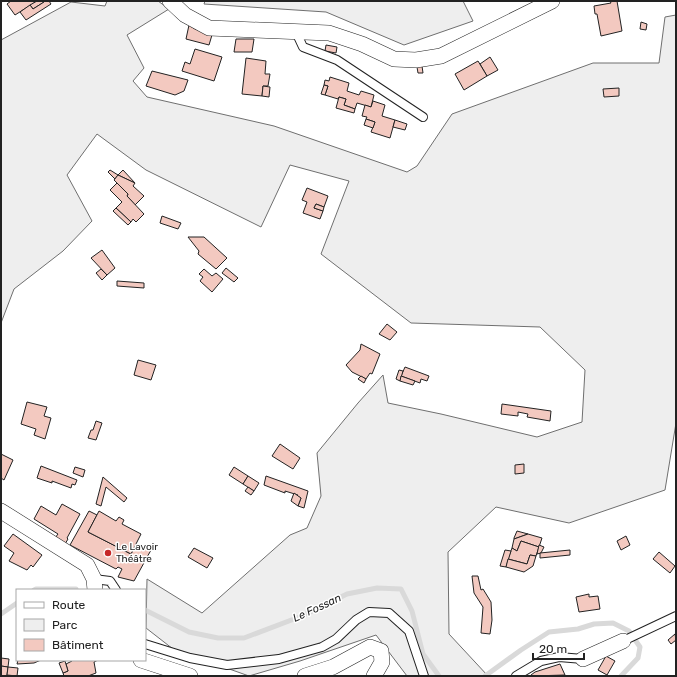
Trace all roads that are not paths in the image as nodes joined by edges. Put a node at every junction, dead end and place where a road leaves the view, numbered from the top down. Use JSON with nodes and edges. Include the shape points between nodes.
{"nodes":[{"id":1,"x":170,"y":1,"type":"edge"},
{"id":2,"x":552,"y":1,"type":"edge"},
{"id":3,"x":296,"y":32,"type":"junction"},
{"id":4,"x":423,"y":117,"type":"dead end"},
{"id":5,"x":1,"y":511,"type":"edge"},
{"id":6,"x":95,"y":584,"type":"edge"},
{"id":7,"x":115,"y":589,"type":"edge"},
{"id":8,"x":676,"y":616,"type":"edge"},
{"id":9,"x":623,"y":641,"type":"joint"},
{"id":10,"x":146,"y":644,"type":"edge"},
{"id":11,"x":583,"y":659,"type":"joint"},
{"id":12,"x":144,"y":661,"type":"edge"},
{"id":13,"x":190,"y":676,"type":"edge"},
{"id":14,"x":305,"y":676,"type":"edge"},
{"id":15,"x":374,"y":676,"type":"edge"},
{"id":16,"x":424,"y":676,"type":"edge"},
{"id":17,"x":516,"y":676,"type":"edge"}],
"edges":[{"from":1,"to":3,"type":"street","via":[[185,15],[209,28]]},
{"from":2,"to":3,"type":"street","via":[[441,56],[416,60],[394,59],[362,44],[329,33]]},
{"from":3,"to":4,"type":"lane","via":[[303,46],[337,60]]},
{"from":5,"to":6,"type":"street","via":[[87,565]]},
{"from":6,"to":7,"type":"lane","via":[[110,581]]},
{"from":8,"to":9,"type":"lane"},
{"from":9,"to":11,"type":"street"},
{"from":10,"to":16,"type":"lane","via":[[190,658],[227,665],[279,659],[322,647],[369,612],[389,613],[409,631]]},
{"from":11,"to":17,"type":"lane","via":[[559,657],[541,661]]},
{"from":12,"to":13,"type":"street"},
{"from":14,"to":15,"type":"street","via":[[332,667],[370,647],[381,651],[382,662]]}]}
